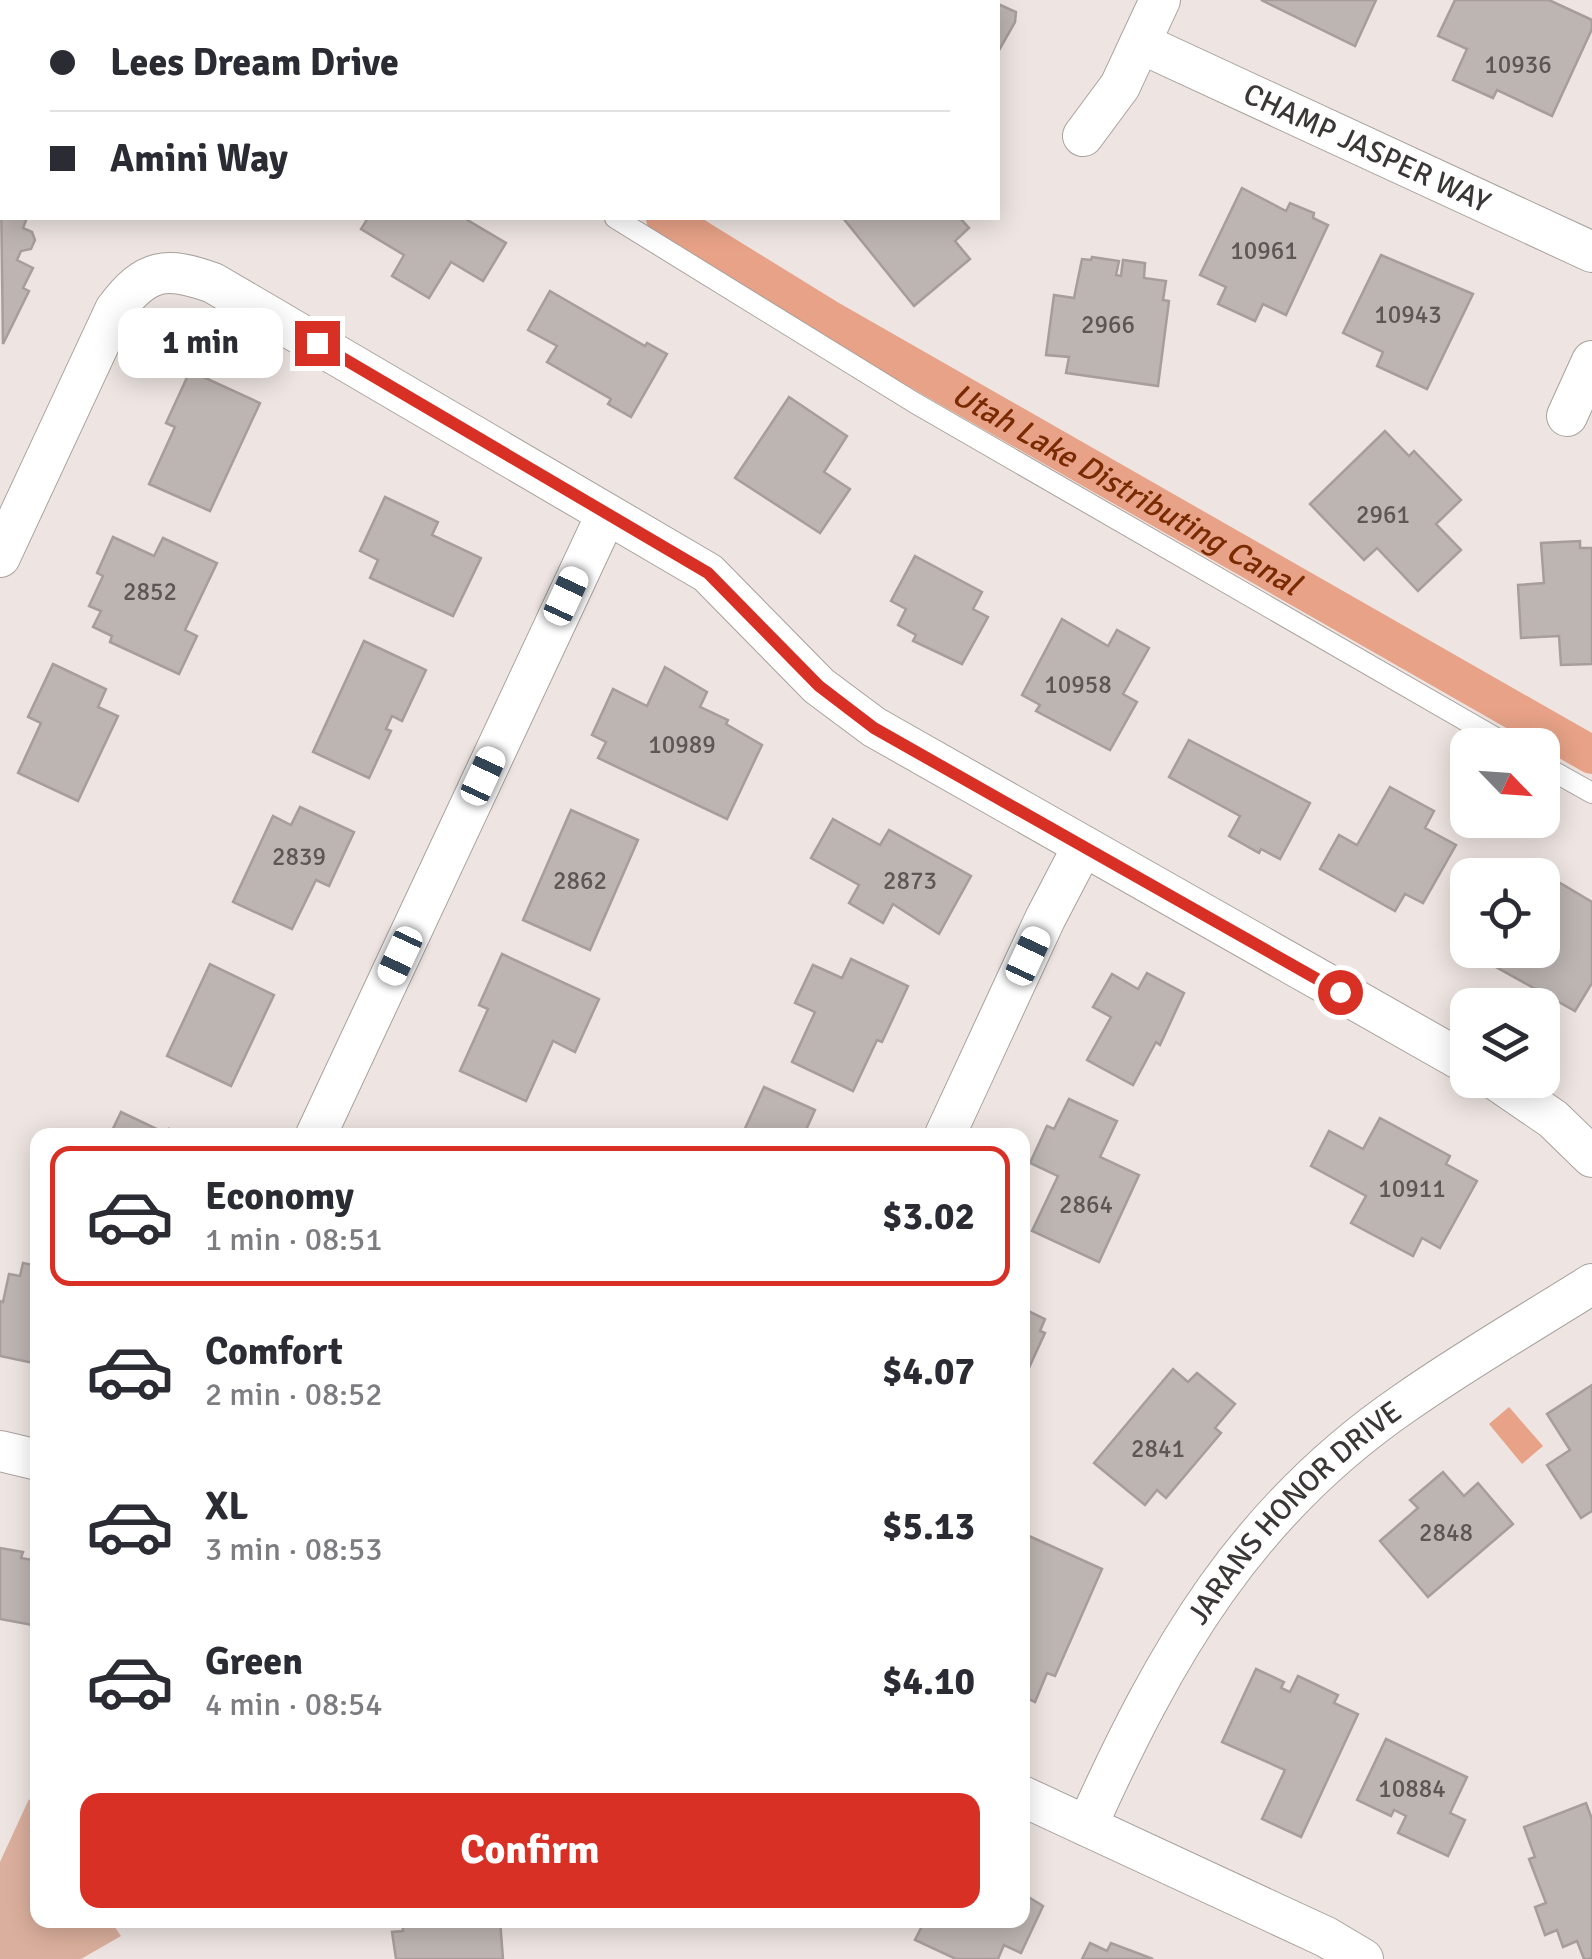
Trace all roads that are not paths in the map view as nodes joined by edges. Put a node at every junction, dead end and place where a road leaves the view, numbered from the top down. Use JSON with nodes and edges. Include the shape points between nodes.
{"nodes":[{"id":1,"x":1160,"y":0,"type":"edge"},
{"id":2,"x":1140,"y":43,"type":"junction"},
{"id":3,"x":1083,"y":136,"type":"dead end"},
{"id":4,"x":618,"y":220,"type":"edge"},
{"id":5,"x":1592,"y":252,"type":"edge"},
{"id":6,"x":1592,"y":362,"type":"edge"},
{"id":7,"x":1568,"y":416,"type":"dead end"},
{"id":8,"x":606,"y":515,"type":"junction"},
{"id":9,"x":0,"y":557,"type":"edge"},
{"id":10,"x":1479,"y":728,"type":"edge"},
{"id":11,"x":1560,"y":775,"type":"edge"},
{"id":12,"x":1592,"y":794,"type":"edge"},
{"id":13,"x":1083,"y":846,"type":"junction"},
{"id":14,"x":1450,"y":1054,"type":"edge"},
{"id":15,"x":1522,"y":1098,"type":"edge"},
{"id":16,"x":319,"y":1128,"type":"edge"},
{"id":17,"x":948,"y":1128,"type":"edge"},
{"id":18,"x":1592,"y":1157,"type":"edge"},
{"id":19,"x":1592,"y":1284,"type":"edge"},
{"id":20,"x":0,"y":1451,"type":"edge"},
{"id":21,"x":30,"y":1458,"type":"edge"},
{"id":22,"x":1030,"y":1800,"type":"edge"},
{"id":23,"x":1087,"y":1826,"type":"junction"},
{"id":24,"x":1363,"y":1959,"type":"edge"}],
"edges":[{"from":1,"to":2,"type":"street"},
{"from":2,"to":3,"type":"street","via":[[1120,86]]},
{"from":2,"to":5,"type":"street","name":"CHAMP JASPER WAY"},
{"from":4,"to":10,"type":"lane","via":[[915,402]]},
{"from":6,"to":7,"type":"street"},
{"from":8,"to":9,"type":"street","via":[[213,283],[157,272],[133,286],[115,310]]},
{"from":8,"to":13,"type":"street","via":[[708,573],[839,704]]},
{"from":8,"to":16,"type":"street"},
{"from":11,"to":12,"type":"lane"},
{"from":13,"to":14,"type":"street"},
{"from":13,"to":17,"type":"street"},
{"from":15,"to":18,"type":"street"},
{"from":19,"to":23,"type":"street","name":"JARANS HONOR DRIVE","via":[[1404,1402],[1278,1512],[1176,1645]]},
{"from":20,"to":21,"type":"street"},
{"from":22,"to":23,"type":"street"},
{"from":23,"to":24,"type":"street"}]}
